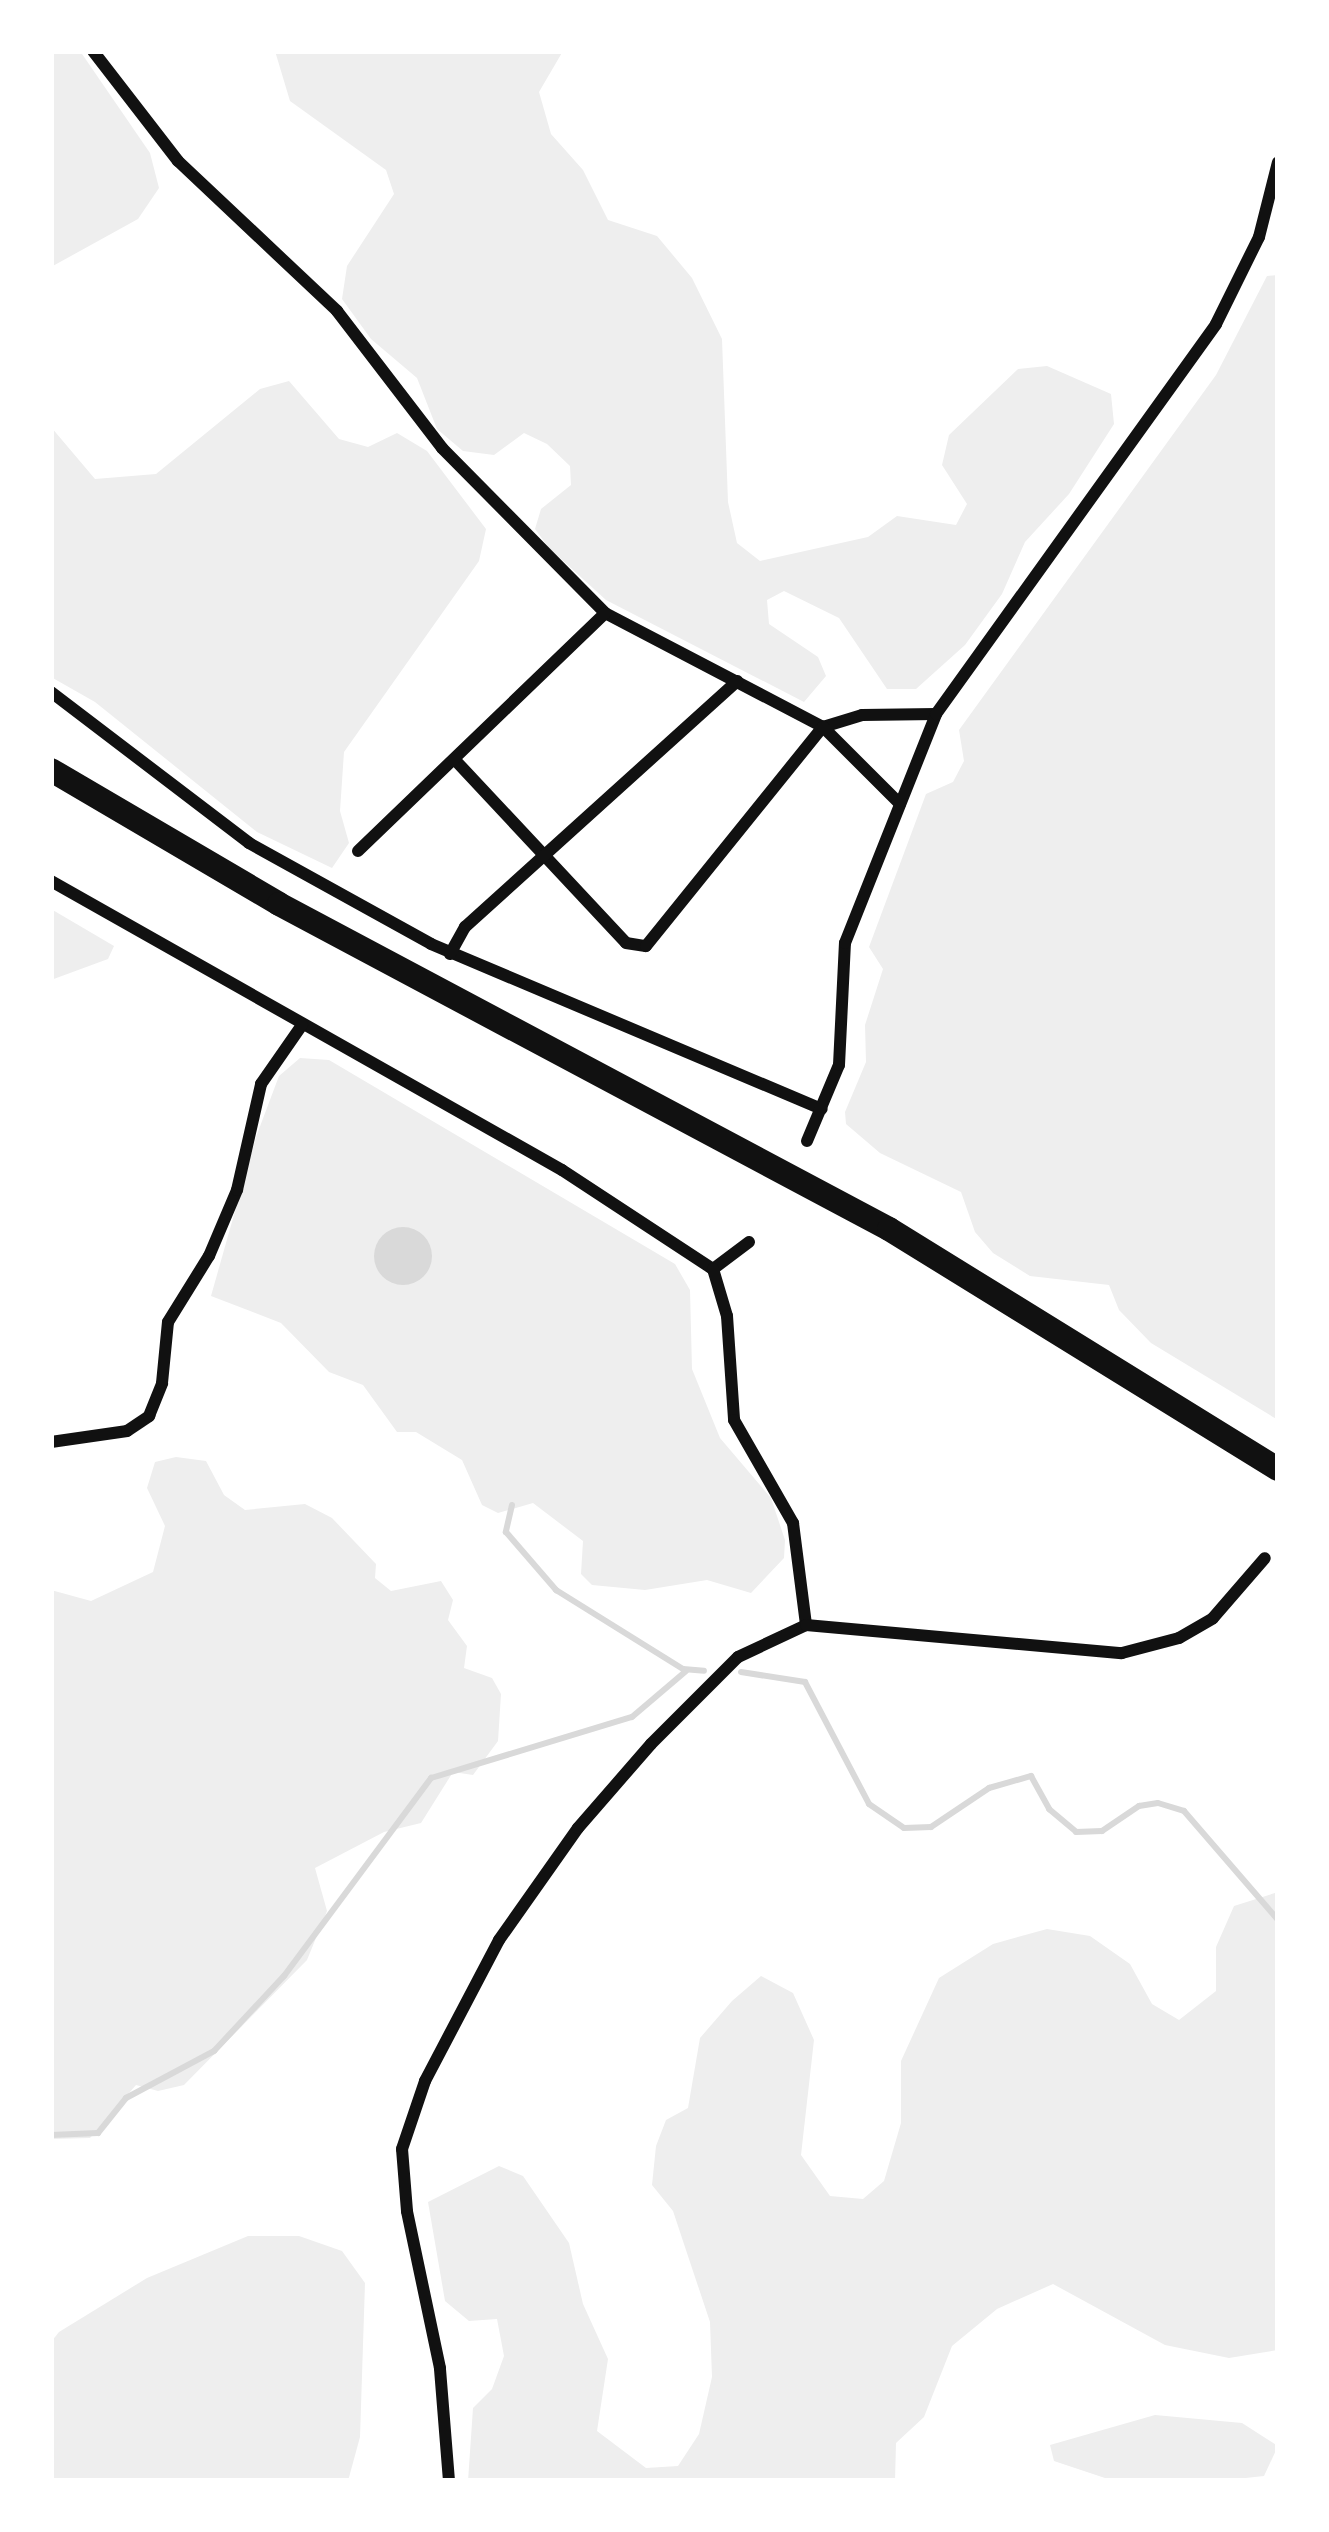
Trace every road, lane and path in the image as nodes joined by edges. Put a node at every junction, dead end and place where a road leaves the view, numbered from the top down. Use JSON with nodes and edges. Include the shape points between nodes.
{"nodes":[{"id":1,"x":93,"y":51,"type":"edge"},
{"id":2,"x":1278,"y":162,"type":"edge"},
{"id":3,"x":605,"y":614,"type":"junction"},
{"id":4,"x":737,"y":681,"type":"junction"},
{"id":5,"x":51,"y":692,"type":"edge"},
{"id":6,"x":936,"y":714,"type":"junction"},
{"id":7,"x":823,"y":727,"type":"junction"},
{"id":8,"x":455,"y":760,"type":"junction"},
{"id":9,"x":51,"y":770,"type":"edge"},
{"id":10,"x":900,"y":804,"type":"junction"},
{"id":11,"x":358,"y":851,"type":"dead end"},
{"id":12,"x":544,"y":855,"type":"junction"},
{"id":13,"x":51,"y":880,"type":"edge"},
{"id":14,"x":450,"y":954,"type":"junction"},
{"id":15,"x":302,"y":1024,"type":"junction"},
{"id":16,"x":822,"y":1109,"type":"junction"},
{"id":17,"x":807,"y":1141,"type":"dead end"},
{"id":18,"x":749,"y":1242,"type":"dead end"},
{"id":19,"x":713,"y":1270,"type":"junction"},
{"id":20,"x":51,"y":1442,"type":"edge"},
{"id":21,"x":1278,"y":1469,"type":"edge"},
{"id":22,"x":1265,"y":1558,"type":"dead end"},
{"id":23,"x":806,"y":1625,"type":"junction"},
{"id":24,"x":448,"y":2481,"type":"edge"}],
"edges":[{"from":1,"to":3,"type":"street","via":[[178,161],[337,311],[442,448]]},
{"from":2,"to":6,"type":"street","via":[[1259,237],[1216,324]]},
{"from":3,"to":4,"type":"street"},
{"from":3,"to":8,"type":"street"},
{"from":4,"to":7,"type":"street"},
{"from":4,"to":12,"type":"street"},
{"from":5,"to":14,"type":"street","via":[[249,843]]},
{"from":6,"to":7,"type":"street","via":[[862,715]]},
{"from":6,"to":10,"type":"street"},
{"from":7,"to":10,"type":"street"},
{"from":7,"to":12,"type":"street","via":[[646,946],[626,943]]},
{"from":8,"to":11,"type":"street"},
{"from":8,"to":12,"type":"street"},
{"from":9,"to":21,"type":"highway","via":[[279,904],[890,1229]]},
{"from":10,"to":16,"type":"street","via":[[845,944],[843,1044]]},
{"from":12,"to":14,"type":"street","via":[[465,927]]},
{"from":13,"to":15,"type":"street"},
{"from":14,"to":16,"type":"street"},
{"from":15,"to":19,"type":"street","via":[[562,1170]]},
{"from":15,"to":20,"type":"street","via":[[262,1084],[237,1190],[168,1322],[162,1383],[149,1416],[127,1431]]},
{"from":16,"to":17,"type":"street"},
{"from":18,"to":19,"type":"street"},
{"from":19,"to":23,"type":"street","via":[[728,1316],[734,1420],[793,1523]]},
{"from":22,"to":23,"type":"street","via":[[1213,1618],[1179,1638],[1122,1653]]},
{"from":23,"to":24,"type":"street","via":[[738,1657],[578,1828],[499,1940],[424,2081],[402,2181],[440,2368]]}]}
